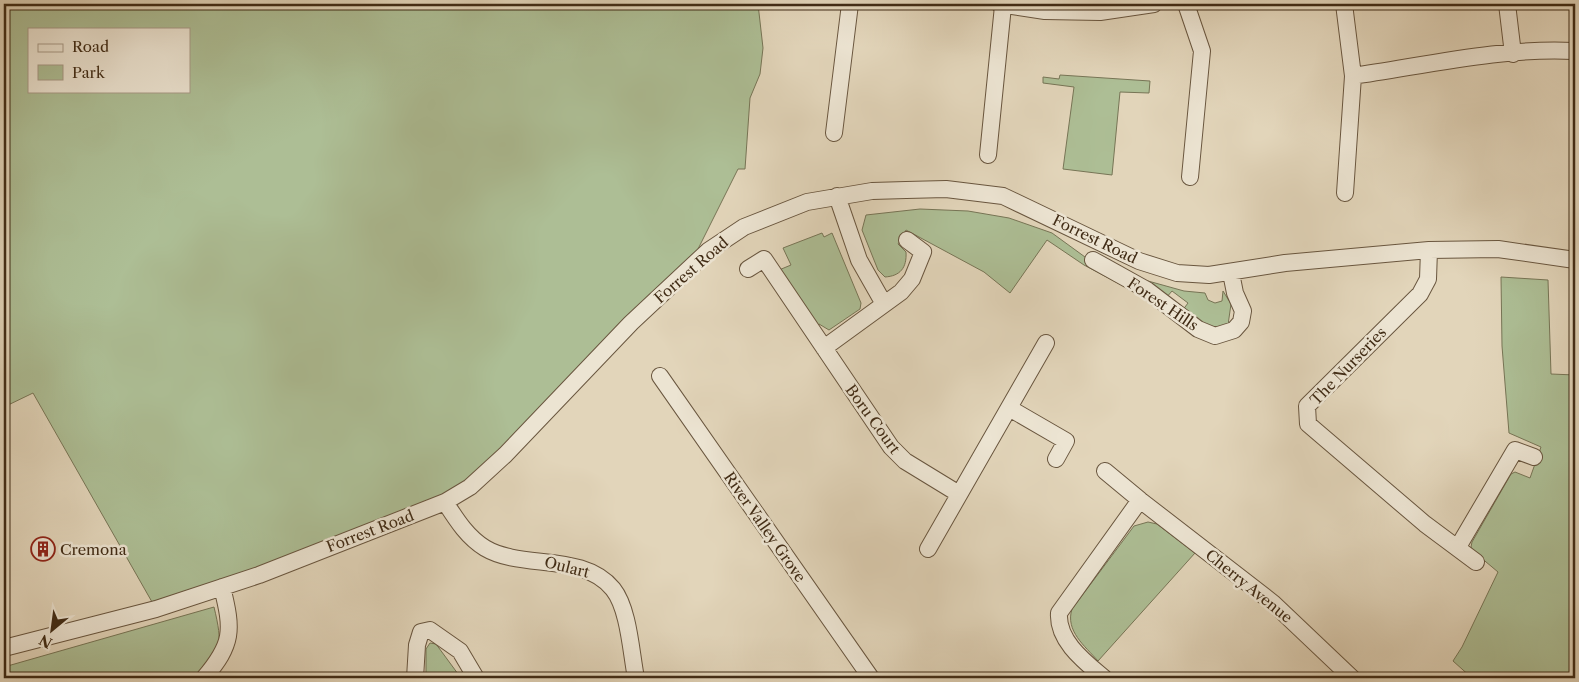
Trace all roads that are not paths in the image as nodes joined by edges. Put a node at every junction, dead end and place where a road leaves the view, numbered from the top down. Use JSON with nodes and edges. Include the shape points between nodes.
{"nodes":[{"id":1,"x":850,"y":4,"type":"edge"},
{"id":2,"x":1154,"y":4,"type":"edge"},
{"id":3,"x":1186,"y":4,"type":"edge"},
{"id":4,"x":1344,"y":4,"type":"edge"},
{"id":5,"x":1507,"y":4,"type":"edge"},
{"id":6,"x":1001,"y":5,"type":"edge"},
{"id":7,"x":1575,"y":53,"type":"edge"},
{"id":8,"x":1513,"y":54,"type":"junction"},
{"id":9,"x":1353,"y":76,"type":"junction"},
{"id":10,"x":834,"y":133,"type":"dead end"},
{"id":11,"x":988,"y":155,"type":"dead end"},
{"id":12,"x":1190,"y":177,"type":"dead end"},
{"id":13,"x":1345,"y":193,"type":"dead end"},
{"id":14,"x":837,"y":196,"type":"junction"},
{"id":15,"x":906,"y":240,"type":"dead end"},
{"id":16,"x":1429,"y":250,"type":"junction"},
{"id":17,"x":1093,"y":260,"type":"dead end"},
{"id":18,"x":1575,"y":260,"type":"edge"},
{"id":19,"x":748,"y":269,"type":"dead end"},
{"id":20,"x":1231,"y":272,"type":"junction"},
{"id":21,"x":884,"y":304,"type":"junction"},
{"id":22,"x":1046,"y":344,"type":"dead end"},
{"id":23,"x":824,"y":348,"type":"junction"},
{"id":24,"x":660,"y":376,"type":"dead end"},
{"id":25,"x":1009,"y":408,"type":"junction"},
{"id":26,"x":1534,"y":457,"type":"dead end"},
{"id":27,"x":1056,"y":459,"type":"dead end"},
{"id":28,"x":1105,"y":471,"type":"dead end"},
{"id":29,"x":959,"y":494,"type":"junction"},
{"id":30,"x":1140,"y":500,"type":"junction"},
{"id":31,"x":445,"y":502,"type":"junction"},
{"id":32,"x":1458,"y":547,"type":"junction"},
{"id":33,"x":928,"y":548,"type":"dead end"},
{"id":34,"x":1476,"y":562,"type":"dead end"},
{"id":35,"x":222,"y":587,"type":"junction"},
{"id":36,"x":4,"y":648,"type":"edge"},
{"id":37,"x":204,"y":678,"type":"edge"},
{"id":38,"x":415,"y":678,"type":"edge"},
{"id":39,"x":476,"y":678,"type":"edge"},
{"id":40,"x":636,"y":678,"type":"edge"},
{"id":41,"x":871,"y":678,"type":"edge"},
{"id":42,"x":1104,"y":678,"type":"edge"},
{"id":43,"x":1352,"y":678,"type":"edge"}],
"edges":[{"from":1,"to":10,"type":"street"},
{"from":2,"to":6,"type":"street","via":[[1100,12]]},
{"from":3,"to":12,"type":"street","via":[[1202,51]]},
{"from":4,"to":9,"type":"street"},
{"from":5,"to":8,"type":"street"},
{"from":6,"to":11,"type":"street"},
{"from":7,"to":8,"type":"street","via":[[1559,50]]},
{"from":8,"to":9,"type":"street"},
{"from":9,"to":13,"type":"street"},
{"from":14,"to":20,"type":"street","name":"Forrest Road","via":[[872,191],[946,189],[1003,196],[1160,269],[1193,275]]},
{"from":14,"to":21,"type":"street","via":[[858,260]]},
{"from":14,"to":31,"type":"street","name":"Forrest Road","via":[[769,215],[708,251],[606,348],[505,456],[470,487]]},
{"from":15,"to":21,"type":"street","via":[[923,252],[912,279]]},
{"from":16,"to":18,"type":"street","name":"Forrest Road","via":[[1498,249]]},
{"from":16,"to":20,"type":"street","name":"Forrest Road","via":[[1285,263]]},
{"from":16,"to":32,"type":"street","name":"The Nurseries","via":[[1428,279],[1420,294],[1307,406],[1308,424],[1425,524]]},
{"from":17,"to":20,"type":"street","name":"Forest Hills","via":[[1147,290],[1198,329],[1215,336],[1234,330],[1243,311],[1235,294]]},
{"from":19,"to":23,"type":"street","name":"Boru Court","via":[[764,260]]},
{"from":21,"to":23,"type":"street"},
{"from":22,"to":25,"type":"street"},
{"from":23,"to":29,"type":"street","name":"Boru Court","via":[[891,447],[905,461]]},
{"from":24,"to":41,"type":"street","name":"River Valley Grove"},
{"from":25,"to":27,"type":"street","via":[[1066,441]]},
{"from":25,"to":29,"type":"street"},
{"from":26,"to":32,"type":"street","via":[[1515,450]]},
{"from":28,"to":30,"type":"street","name":"Cherry Avenue"},
{"from":29,"to":33,"type":"street"},
{"from":30,"to":42,"type":"street","via":[[1059,612],[1065,639]]},
{"from":30,"to":43,"type":"street","name":"Cherry Avenue","via":[[1273,603]]},
{"from":31,"to":35,"type":"street","name":"Forrest Road"},
{"from":31,"to":40,"type":"street","name":"Oulart","via":[[465,532],[485,548],[508,556],[538,559],[594,572],[614,590],[625,615]]},
{"from":32,"to":34,"type":"street","name":"The Nurseries"},
{"from":35,"to":36,"type":"street","name":"Forrest Road","via":[[156,609]]},
{"from":35,"to":37,"type":"street","via":[[229,638],[222,657]]},
{"from":38,"to":39,"type":"street","via":[[421,632],[430,630],[460,651]]}]}
